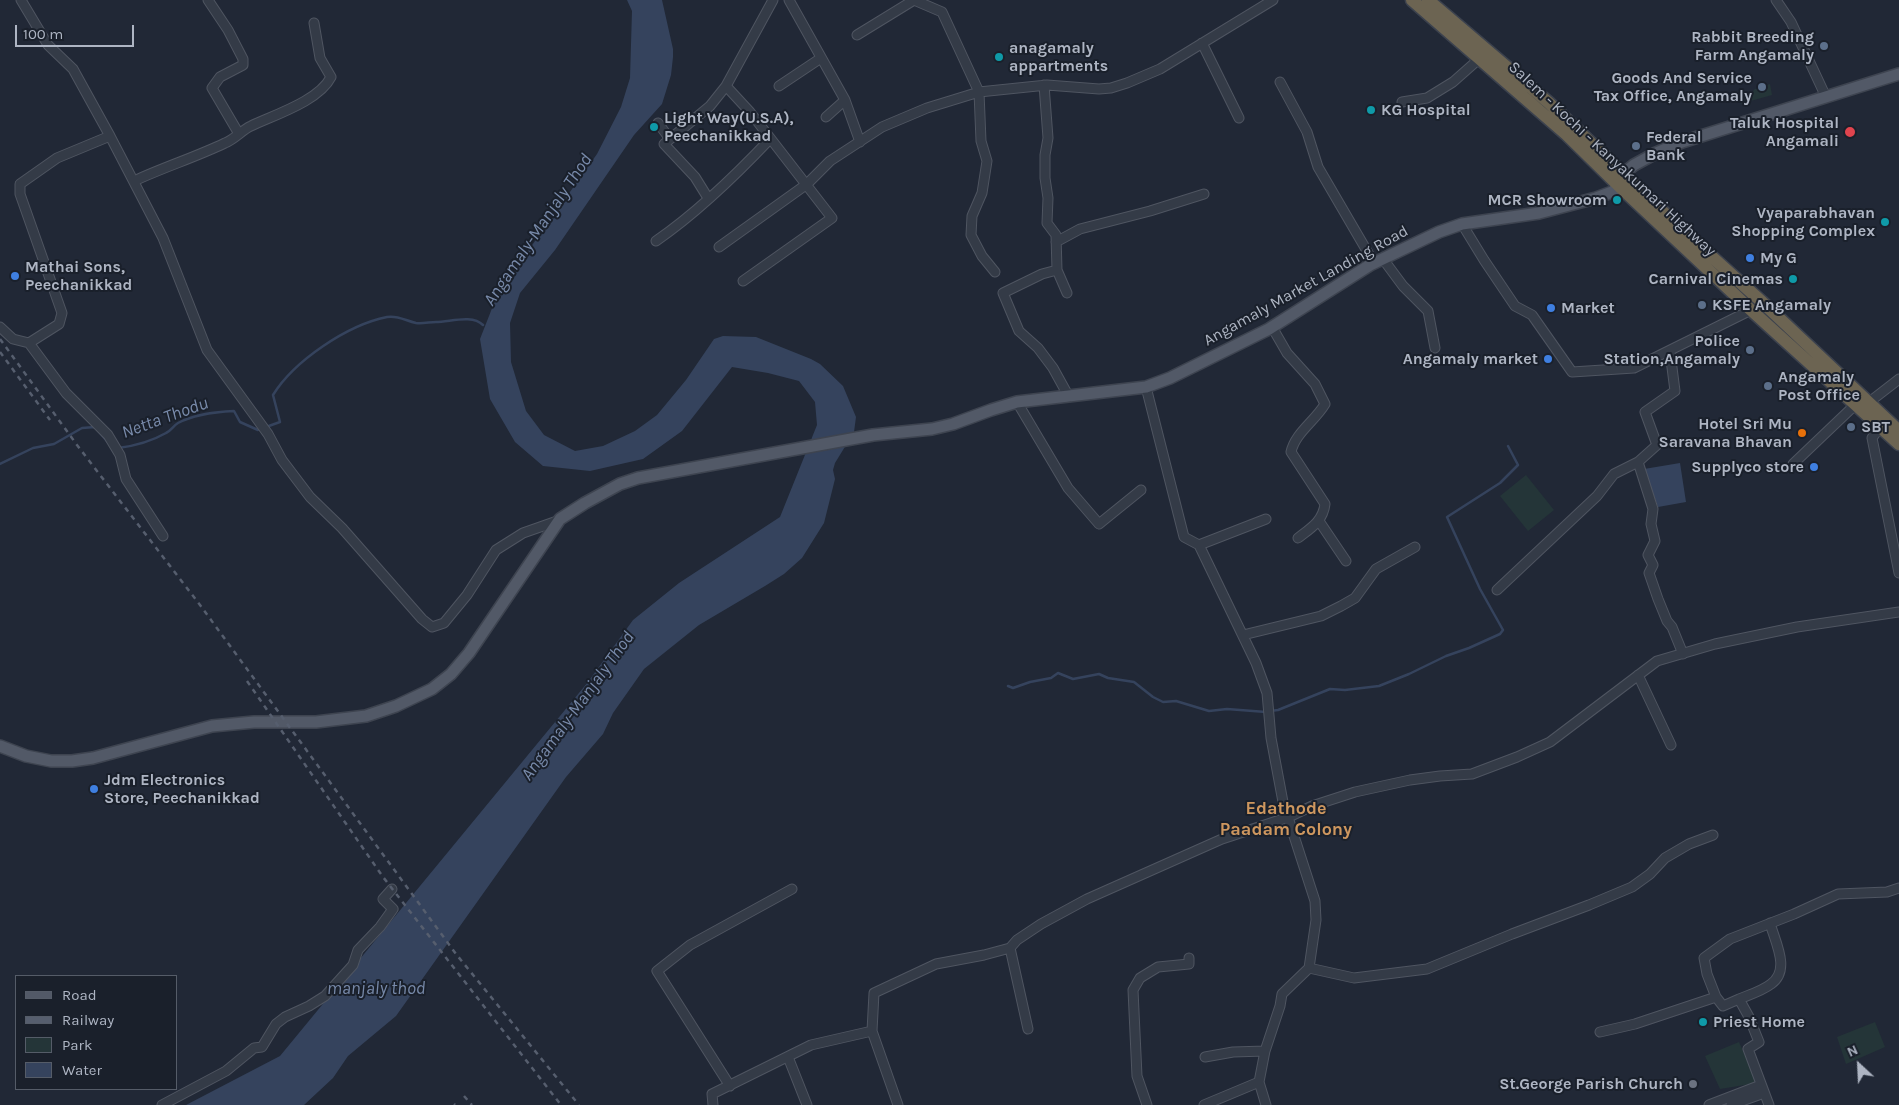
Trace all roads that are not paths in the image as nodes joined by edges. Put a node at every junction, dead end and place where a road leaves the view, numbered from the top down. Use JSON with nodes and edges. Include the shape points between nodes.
{"nodes":[{"id":1,"x":21,"y":0,"type":"edge"},
{"id":2,"x":208,"y":0,"type":"edge"},
{"id":3,"x":773,"y":0,"type":"edge"},
{"id":4,"x":789,"y":0,"type":"edge"},
{"id":5,"x":914,"y":0,"type":"edge"},
{"id":6,"x":1273,"y":0,"type":"edge"},
{"id":7,"x":1412,"y":0,"type":"edge"},
{"id":8,"x":1428,"y":0,"type":"edge"},
{"id":9,"x":1776,"y":0,"type":"edge"},
{"id":10,"x":314,"y":23,"type":"dead end"},
{"id":11,"x":858,"y":35,"type":"dead end"},
{"id":12,"x":1202,"y":43,"type":"junction"},
{"id":13,"x":822,"y":58,"type":"junction"},
{"id":14,"x":1479,"y":59,"type":"junction"},
{"id":15,"x":1899,"y":74,"type":"edge"},
{"id":16,"x":1280,"y":82,"type":"dead end"},
{"id":17,"x":1044,"y":85,"type":"junction"},
{"id":18,"x":726,"y":86,"type":"junction"},
{"id":19,"x":779,"y":86,"type":"dead end"},
{"id":20,"x":979,"y":92,"type":"junction"},
{"id":21,"x":1826,"y":97,"type":"junction"},
{"id":22,"x":845,"y":100,"type":"junction"},
{"id":23,"x":1402,"y":102,"type":"dead end"},
{"id":24,"x":826,"y":117,"type":"dead end"},
{"id":25,"x":1239,"y":118,"type":"dead end"},
{"id":26,"x":658,"y":123,"type":"dead end"},
{"id":27,"x":239,"y":134,"type":"junction"},
{"id":28,"x":110,"y":136,"type":"junction"},
{"id":29,"x":670,"y":139,"type":"junction"},
{"id":30,"x":770,"y":139,"type":"junction"},
{"id":31,"x":860,"y":142,"type":"junction"},
{"id":32,"x":1621,"y":180,"type":"junction"},
{"id":33,"x":134,"y":181,"type":"junction"},
{"id":34,"x":807,"y":184,"type":"junction"},
{"id":35,"x":1204,"y":194,"type":"dead end"},
{"id":36,"x":708,"y":198,"type":"junction"},
{"id":37,"x":1462,"y":224,"type":"junction"},
{"id":38,"x":656,"y":241,"type":"dead end"},
{"id":39,"x":1056,"y":242,"type":"junction"},
{"id":40,"x":719,"y":247,"type":"dead end"},
{"id":41,"x":1378,"y":261,"type":"junction"},
{"id":42,"x":1057,"y":270,"type":"junction"},
{"id":43,"x":995,"y":272,"type":"dead end"},
{"id":44,"x":743,"y":281,"type":"dead end"},
{"id":45,"x":1067,"y":293,"type":"dead end"},
{"id":46,"x":1752,"y":310,"type":"junction"},
{"id":47,"x":0,"y":327,"type":"edge"},
{"id":48,"x":1272,"y":327,"type":"junction"},
{"id":49,"x":28,"y":343,"type":"junction"},
{"id":50,"x":1435,"y":348,"type":"dead end"},
{"id":51,"x":1670,"y":352,"type":"junction"},
{"id":52,"x":1899,"y":379,"type":"edge"},
{"id":53,"x":1146,"y":387,"type":"junction"},
{"id":54,"x":1070,"y":396,"type":"junction"},
{"id":55,"x":1018,"y":402,"type":"junction"},
{"id":56,"x":1862,"y":404,"type":"junction"},
{"id":57,"x":1880,"y":426,"type":"junction"},
{"id":58,"x":1899,"y":431,"type":"edge"},
{"id":59,"x":1899,"y":444,"type":"edge"},
{"id":60,"x":1638,"y":462,"type":"junction"},
{"id":61,"x":1793,"y":464,"type":"dead end"},
{"id":62,"x":1141,"y":490,"type":"dead end"},
{"id":63,"x":560,"y":519,"type":"junction"},
{"id":64,"x":1266,"y":519,"type":"dead end"},
{"id":65,"x":1319,"y":521,"type":"junction"},
{"id":66,"x":163,"y":536,"type":"dead end"},
{"id":67,"x":1298,"y":538,"type":"dead end"},
{"id":68,"x":1199,"y":545,"type":"junction"},
{"id":69,"x":1415,"y":546,"type":"dead end"},
{"id":70,"x":1346,"y":561,"type":"dead end"},
{"id":71,"x":1899,"y":573,"type":"edge"},
{"id":72,"x":1497,"y":590,"type":"dead end"},
{"id":73,"x":1899,"y":612,"type":"edge"},
{"id":74,"x":1242,"y":635,"type":"junction"},
{"id":75,"x":1683,"y":654,"type":"junction"},
{"id":76,"x":1638,"y":675,"type":"junction"},
{"id":77,"x":0,"y":746,"type":"edge"},
{"id":78,"x":1671,"y":746,"type":"dead end"},
{"id":79,"x":1288,"y":817,"type":"junction"},
{"id":80,"x":1713,"y":834,"type":"dead end"},
{"id":81,"x":1899,"y":888,"type":"edge"},
{"id":82,"x":392,"y":889,"type":"dead end"},
{"id":83,"x":792,"y":889,"type":"dead end"},
{"id":84,"x":1770,"y":924,"type":"junction"},
{"id":85,"x":1010,"y":948,"type":"junction"},
{"id":86,"x":1189,"y":958,"type":"dead end"},
{"id":87,"x":1309,"y":968,"type":"junction"},
{"id":88,"x":1716,"y":997,"type":"junction"},
{"id":89,"x":1739,"y":999,"type":"junction"},
{"id":90,"x":1028,"y":1030,"type":"dead end"},
{"id":91,"x":872,"y":1031,"type":"junction"},
{"id":92,"x":1600,"y":1032,"type":"dead end"},
{"id":93,"x":1265,"y":1052,"type":"junction"},
{"id":94,"x":788,"y":1057,"type":"junction"},
{"id":95,"x":1204,"y":1057,"type":"dead end"},
{"id":96,"x":1259,"y":1082,"type":"junction"},
{"id":97,"x":730,"y":1086,"type":"junction"},
{"id":98,"x":1763,"y":1089,"type":"junction"},
{"id":99,"x":162,"y":1105,"type":"edge"},
{"id":100,"x":713,"y":1105,"type":"edge"},
{"id":101,"x":807,"y":1105,"type":"edge"},
{"id":102,"x":898,"y":1105,"type":"edge"},
{"id":103,"x":1147,"y":1105,"type":"edge"},
{"id":104,"x":1204,"y":1105,"type":"edge"},
{"id":105,"x":1266,"y":1105,"type":"edge"},
{"id":106,"x":1709,"y":1105,"type":"edge"},
{"id":107,"x":1730,"y":1105,"type":"edge"},
{"id":108,"x":1769,"y":1105,"type":"edge"}],
"edges":[{"from":1,"to":28,"type":"street","via":[[48,45],[73,69]]},
{"from":2,"to":27,"type":"street","via":[[243,60],[243,65],[220,77],[212,88]]},
{"from":3,"to":18,"type":"street"},
{"from":4,"to":13,"type":"street"},
{"from":5,"to":11,"type":"street"},
{"from":5,"to":20,"type":"street","via":[[942,12]]},
{"from":6,"to":12,"type":"street"},
{"from":7,"to":14,"type":"highway","name":"Salem - Kochi - Kanyakumari Highway"},
{"from":8,"to":32,"type":"highway","name":"Salem - Kochi - Kanyakumari Highway","via":[[1549,103]]},
{"from":9,"to":21,"type":"street","via":[[1791,22]]},
{"from":10,"to":27,"type":"street","via":[[320,58],[331,77],[328,83],[305,101],[249,126]]},
{"from":12,"to":17,"type":"street","via":[[1160,70],[1111,88]]},
{"from":12,"to":25,"type":"street"},
{"from":13,"to":19,"type":"street"},
{"from":13,"to":22,"type":"street"},
{"from":14,"to":23,"type":"street","via":[[1453,82],[1427,98]]},
{"from":14,"to":32,"type":"highway","name":"Salem - Kochi - Kanyakumari Highway"},
{"from":15,"to":21,"type":"main road","name":"Angamaly Market Landing Road"},
{"from":16,"to":41,"type":"street","via":[[1308,132],[1318,167]]},
{"from":17,"to":20,"type":"street"},
{"from":17,"to":39,"type":"street","via":[[1048,138],[1045,155],[1047,223],[1056,235]]},
{"from":18,"to":29,"type":"street","via":[[710,106]]},
{"from":18,"to":30,"type":"street"},
{"from":20,"to":31,"type":"street","via":[[882,127]]},
{"from":20,"to":43,"type":"street","via":[[981,141],[987,162],[982,193],[972,216],[971,235]]},
{"from":21,"to":32,"type":"main road","name":"Angamaly Market Landing Road","via":[[1656,152],[1634,165]]},
{"from":22,"to":24,"type":"street"},
{"from":22,"to":31,"type":"street"},
{"from":26,"to":29,"type":"street"},
{"from":27,"to":33,"type":"street"},
{"from":28,"to":33,"type":"street"},
{"from":28,"to":49,"type":"street","via":[[56,158],[20,184],[20,194],[62,313],[59,324]]},
{"from":29,"to":36,"type":"street","via":[[664,144],[695,178]]},
{"from":30,"to":34,"type":"street"},
{"from":30,"to":36,"type":"street","via":[[727,184]]},
{"from":31,"to":34,"type":"street","via":[[830,161]]},
{"from":32,"to":37,"type":"main road","name":"Angamaly Market Landing Road","via":[[1612,192],[1577,204]]},
{"from":32,"to":46,"type":"highway","name":"Salem - Kochi - Kanyakumari Highway"},
{"from":32,"to":56,"type":"highway","name":"Salem - Kochi - Kanyakumari Highway"},
{"from":33,"to":63,"type":"street","via":[[163,238],[207,350],[310,497],[342,528],[422,619],[432,626],[444,623],[496,550],[523,533]]},
{"from":34,"to":40,"type":"street"},
{"from":34,"to":44,"type":"street","via":[[831,220]]},
{"from":35,"to":39,"type":"street","via":[[1080,229]]},
{"from":36,"to":38,"type":"street","via":[[677,227]]},
{"from":37,"to":41,"type":"main road","name":"Angamaly Market Landing Road"},
{"from":37,"to":51,"type":"street","via":[[1515,306],[1532,315],[1572,372],[1634,368]]},
{"from":39,"to":42,"type":"street"},
{"from":41,"to":48,"type":"main road","name":"Angamaly Market Landing Road"},
{"from":41,"to":50,"type":"street","via":[[1428,311]]},
{"from":42,"to":45,"type":"street"},
{"from":42,"to":54,"type":"street","via":[[1002,293],[1020,331],[1038,348]]},
{"from":46,"to":51,"type":"street"},
{"from":46,"to":56,"type":"highway","name":"Salem - Kochi - Kanyakumari Highway"},
{"from":47,"to":49,"type":"street","via":[[13,339]]},
{"from":48,"to":53,"type":"main road","name":"Angamaly Market Landing Road"},
{"from":48,"to":65,"type":"street","via":[[1287,353],[1315,384],[1325,404],[1293,443],[1291,452],[1325,504]]},
{"from":49,"to":66,"type":"street","via":[[66,393],[108,435],[120,455],[126,479]]},
{"from":51,"to":60,"type":"street","via":[[1675,391],[1645,412],[1657,445]]},
{"from":52,"to":56,"type":"street"},
{"from":53,"to":54,"type":"main road","name":"Angamaly Market Landing Road"},
{"from":53,"to":68,"type":"street","via":[[1184,537]]},
{"from":54,"to":55,"type":"main road","name":"Angamaly Market Landing Road"},
{"from":55,"to":62,"type":"street","via":[[1068,488],[1099,524]]},
{"from":55,"to":63,"type":"main road","name":"Angamaly Market Landing Road","via":[[932,429],[873,435],[638,478],[620,484]]},
{"from":56,"to":57,"type":"highway","name":"Salem - Kochi - Kanyakumari Highway"},
{"from":56,"to":58,"type":"highway","name":"Salem - Kochi - Kanyakumari Highway"},
{"from":56,"to":61,"type":"street"},
{"from":57,"to":59,"type":"highway","name":"Salem - Kochi - Kanyakumari Highway"},
{"from":57,"to":71,"type":"street","via":[[1872,438]]},
{"from":60,"to":72,"type":"street","via":[[1614,474],[1597,496]]},
{"from":60,"to":75,"type":"street","via":[[1653,509],[1651,524],[1655,541],[1648,555],[1653,565],[1649,573]]},
{"from":63,"to":77,"type":"main road","via":[[469,653],[432,689],[396,706],[366,716],[316,722],[212,726],[72,761],[26,756]]},
{"from":64,"to":68,"type":"street"},
{"from":65,"to":67,"type":"street"},
{"from":65,"to":70,"type":"street"},
{"from":68,"to":74,"type":"street"},
{"from":69,"to":74,"type":"street","via":[[1376,570],[1355,598],[1341,606],[1320,616]]},
{"from":73,"to":75,"type":"street","via":[[1797,627]]},
{"from":74,"to":79,"type":"street","via":[[1267,693],[1271,738]]},
{"from":75,"to":76,"type":"street","via":[[1657,662]]},
{"from":76,"to":78,"type":"street"},
{"from":76,"to":79,"type":"street","via":[[1550,742],[1517,757],[1472,774],[1410,780],[1355,792]]},
{"from":79,"to":85,"type":"street","via":[[1222,839],[1087,899],[1041,924]]},
{"from":79,"to":87,"type":"street","via":[[1315,901],[1316,920]]},
{"from":80,"to":87,"type":"street","via":[[1672,853],[1632,887],[1427,969],[1354,978]]},
{"from":81,"to":84,"type":"street","via":[[1887,892],[1838,894]]},
{"from":82,"to":99,"type":"street","via":[[383,899],[393,909],[358,950],[353,965],[325,996],[285,1016],[262,1047],[254,1048],[226,1071]]},
{"from":83,"to":97,"type":"street","via":[[690,945],[658,971]]},
{"from":84,"to":88,"type":"street","via":[[1730,939],[1704,958]]},
{"from":84,"to":89,"type":"street","via":[[1782,965],[1779,975],[1772,984]]},
{"from":85,"to":90,"type":"street"},
{"from":85,"to":91,"type":"street","via":[[936,964],[874,992]]},
{"from":86,"to":103,"type":"street","via":[[1189,964],[1158,967],[1140,978],[1133,990],[1137,1076]]},
{"from":87,"to":93,"type":"street","via":[[1282,994]]},
{"from":88,"to":89,"type":"street","via":[[1723,1006]]},
{"from":88,"to":92,"type":"street"},
{"from":89,"to":98,"type":"street","via":[[1760,1042],[1748,1049]]},
{"from":91,"to":94,"type":"street","via":[[811,1045]]},
{"from":91,"to":102,"type":"street"},
{"from":93,"to":95,"type":"street","via":[[1233,1052]]},
{"from":93,"to":96,"type":"street"},
{"from":94,"to":97,"type":"street"},
{"from":94,"to":101,"type":"street"},
{"from":96,"to":104,"type":"street"},
{"from":96,"to":105,"type":"street"},
{"from":97,"to":100,"type":"street","via":[[712,1094]]},
{"from":98,"to":106,"type":"street"},
{"from":98,"to":107,"type":"street"},
{"from":98,"to":108,"type":"street"}]}
